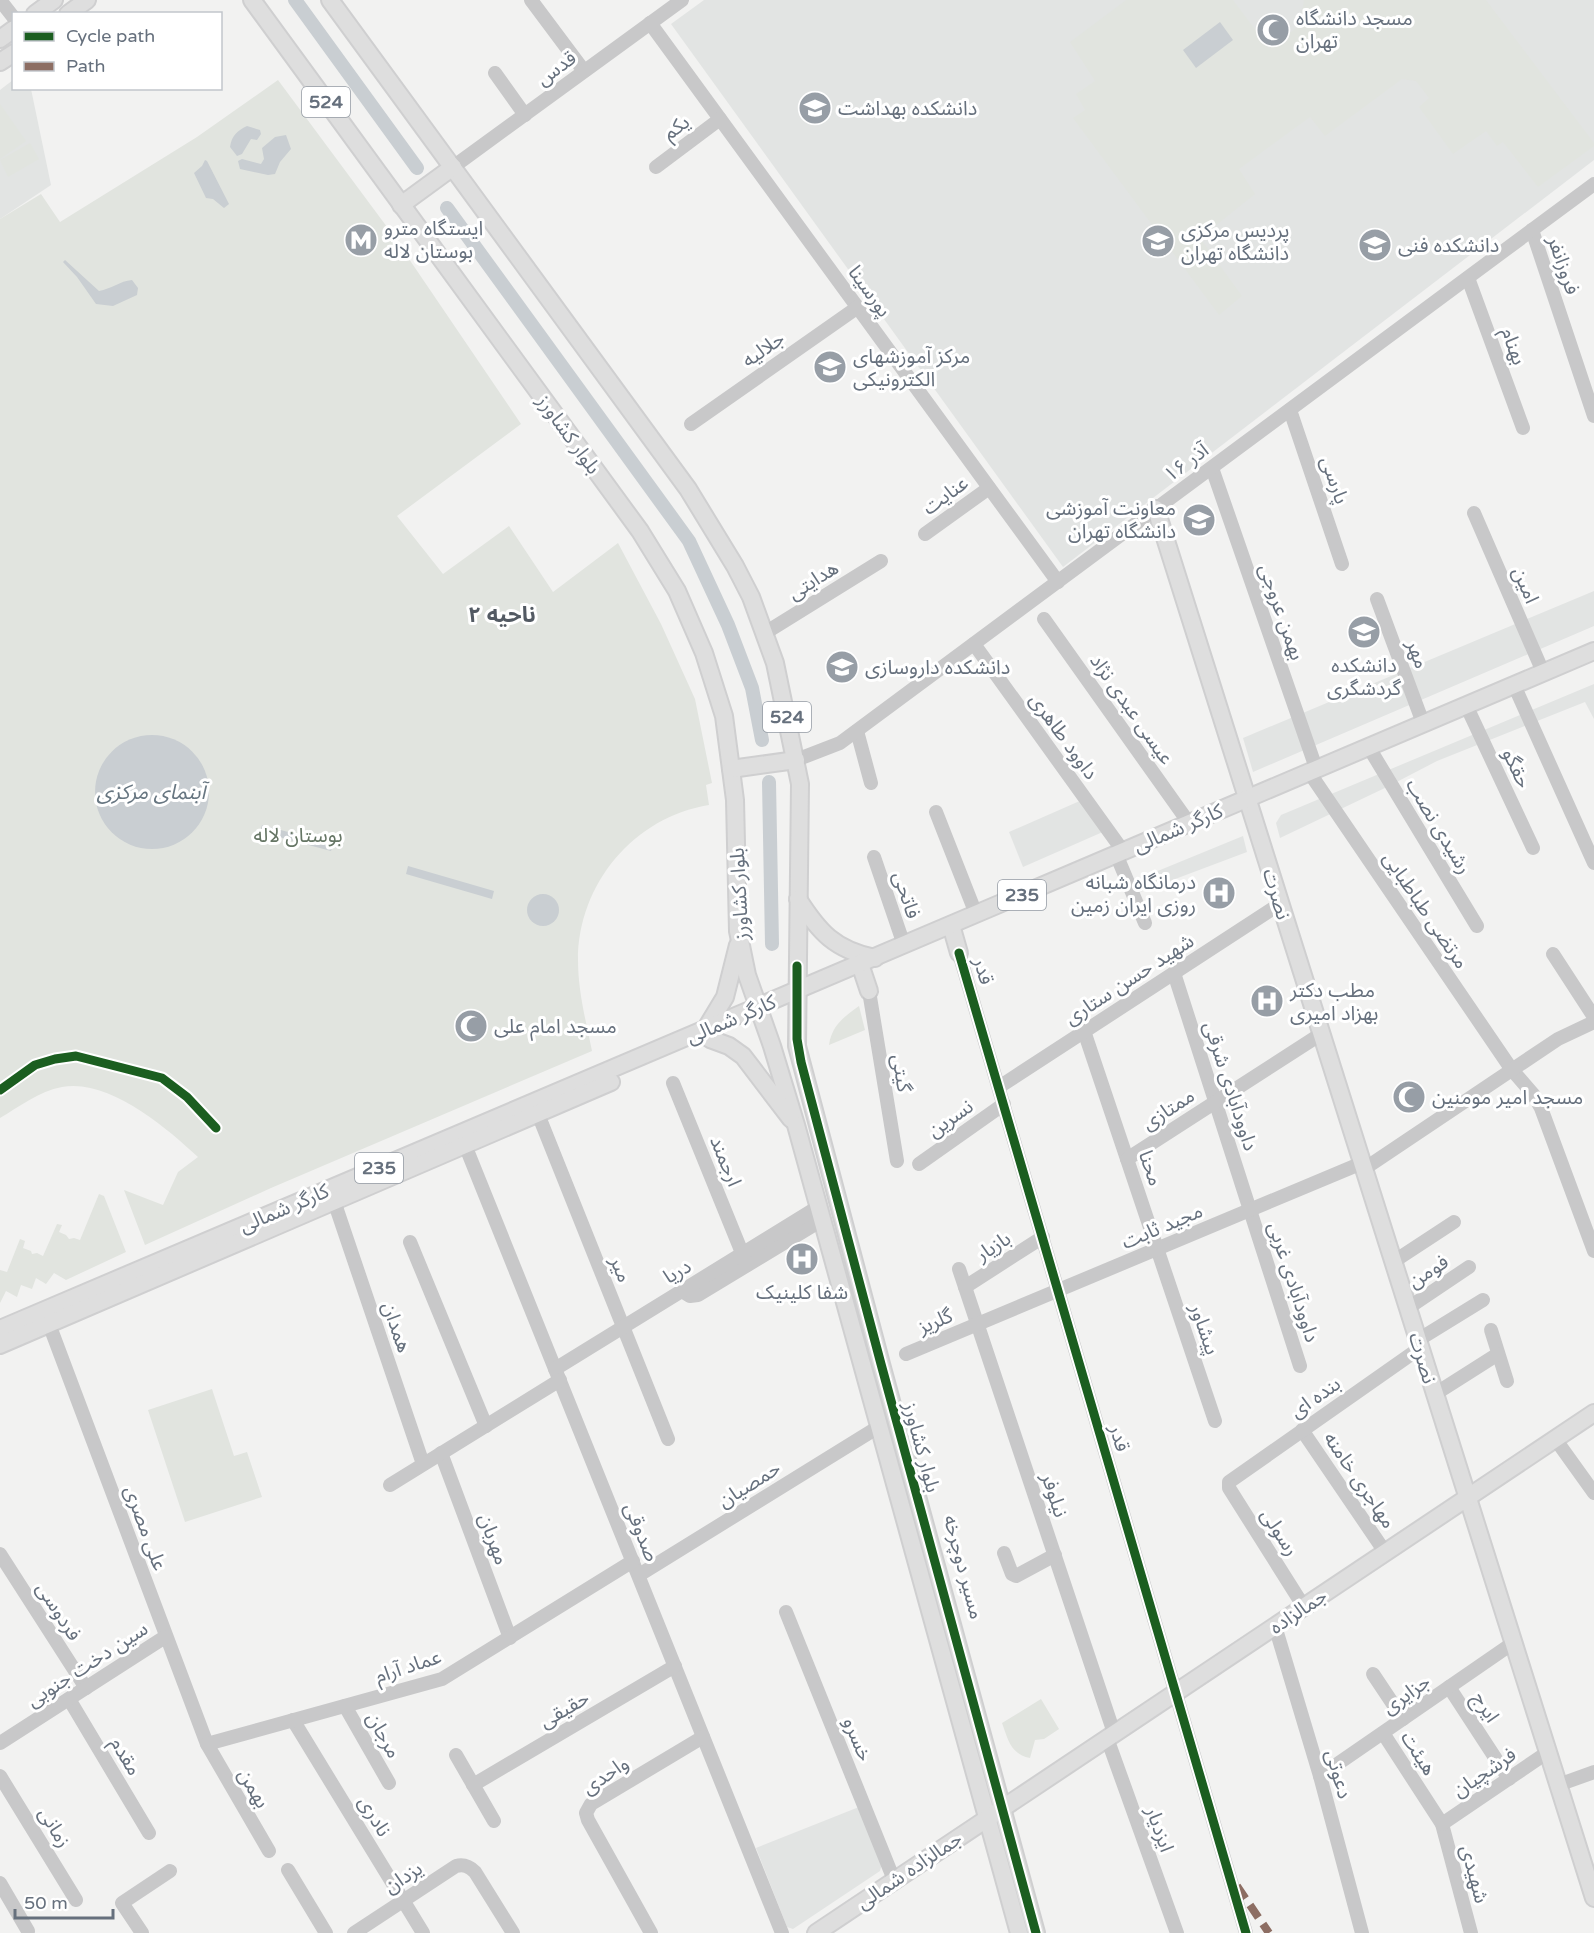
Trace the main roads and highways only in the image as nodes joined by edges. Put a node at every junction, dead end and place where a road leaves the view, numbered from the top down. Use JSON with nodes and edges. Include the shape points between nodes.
{"nodes":[{"id":1,"x":54,"y":0,"type":"edge"},
{"id":2,"x":87,"y":0,"type":"edge"},
{"id":3,"x":252,"y":0,"type":"edge"},
{"id":4,"x":330,"y":0,"type":"edge"},
{"id":5,"x":38,"y":12,"type":"edge"},
{"id":6,"x":71,"y":12,"type":"edge"},
{"id":7,"x":453,"y":167,"type":"junction"},
{"id":8,"x":401,"y":205,"type":"junction"},
{"id":9,"x":1156,"y":509,"type":"road end"},
{"id":10,"x":1594,"y":651,"type":"edge"},
{"id":11,"x":796,"y":760,"type":"junction"},
{"id":12,"x":732,"y":769,"type":"junction"},
{"id":13,"x":1247,"y":798,"type":"junction"},
{"id":14,"x":798,"y":898,"type":"junction"},
{"id":15,"x":951,"y":925,"type":"junction"},
{"id":16,"x":739,"y":938,"type":"junction"},
{"id":17,"x":959,"y":952,"type":"road end"},
{"id":18,"x":868,"y":961,"type":"junction"},
{"id":19,"x":796,"y":991,"type":"junction"},
{"id":20,"x":869,"y":991,"type":"road end"},
{"id":21,"x":760,"y":1012,"type":"junction"},
{"id":22,"x":708,"y":1035,"type":"junction"},
{"id":23,"x":796,"y":1125,"type":"junction"},
{"id":24,"x":46,"y":1317,"type":"junction"},
{"id":25,"x":0,"y":1329,"type":"edge"},
{"id":26,"x":0,"y":1345,"type":"edge"},
{"id":27,"x":1594,"y":1413,"type":"edge"},
{"id":28,"x":1468,"y":1498,"type":"junction"},
{"id":29,"x":1002,"y":1808,"type":"junction"},
{"id":30,"x":987,"y":1818,"type":"junction"},
{"id":31,"x":1594,"y":1898,"type":"edge"},
{"id":32,"x":816,"y":1933,"type":"edge"},
{"id":33,"x":1019,"y":1933,"type":"edge"},
{"id":34,"x":1036,"y":1933,"type":"edge"}],
"edges":[{"from":1,"to":5,"type":"main road"},
{"from":2,"to":6,"type":"main road"},
{"from":3,"to":8,"type":"main road","name":"بلوار کشاورز","number":"524"},
{"from":4,"to":7,"type":"main road","name":"بلوار کشاورز","number":"524"},
{"from":7,"to":8,"type":"main road"},
{"from":7,"to":11,"type":"main road","name":"بلوار کشاورز","number":"524","via":[[688,489],[735,566],[775,663]]},
{"from":8,"to":12,"type":"main road","name":"بلوار کشاورز","number":"524","via":[[663,566],[708,664],[724,716]]},
{"from":9,"to":13,"type":"main road"},
{"from":10,"to":13,"type":"main road","name":"کارگر شمالی","number":"235"},
{"from":11,"to":12,"type":"main road"},
{"from":11,"to":14,"type":"main road","name":"بلوار کشاورز","number":"524","via":[[800,784]]},
{"from":12,"to":16,"type":"main road","name":"بلوار کشاورز","number":"524"},
{"from":13,"to":15,"type":"main road","name":"کارگر شمالی","number":"235"},
{"from":13,"to":28,"type":"main road","name":"نصرت"},
{"from":14,"to":18,"type":"main road","via":[[812,921],[836,943]]},
{"from":14,"to":19,"type":"main road","name":"بلوار کشاورز","number":"524"},
{"from":15,"to":17,"type":"main road"},
{"from":15,"to":18,"type":"main road","name":"کارگر شمالی","number":"235"},
{"from":16,"to":21,"type":"main road","name":"بلوار کشاورز","number":"524"},
{"from":16,"to":22,"type":"main road","via":[[725,997]]},
{"from":18,"to":19,"type":"main road","name":"کارگر شمالی","number":"235"},
{"from":18,"to":20,"type":"main road"},
{"from":19,"to":21,"type":"main road","name":"کارگر شمالی","number":"235"},
{"from":19,"to":29,"type":"main road","name":"بلوار کشاورز","number":"524","via":[[797,1046],[803,1071]]},
{"from":21,"to":22,"type":"main road","name":"کارگر شمالی","number":"235"},
{"from":21,"to":23,"type":"main road","name":"بلوار کشاورز","number":"524"},
{"from":22,"to":23,"type":"main road","via":[[743,1056]]},
{"from":22,"to":24,"type":"main road","name":"کارگر شمالی","number":"235"},
{"from":23,"to":30,"type":"main road","name":"بلوار کشاورز","number":"524"},
{"from":24,"to":25,"type":"main road","name":"کارگر شمالی","number":"235"},
{"from":24,"to":26,"type":"main road"},
{"from":27,"to":28,"type":"main road","name":"جمالزاده"},
{"from":28,"to":29,"type":"main road","name":"جمالزاده"},
{"from":28,"to":31,"type":"main road","name":"نصرت"},
{"from":29,"to":30,"type":"main road","name":"جمالزاده شمالی"},
{"from":29,"to":34,"type":"main road","name":"بلوار کشاورز","number":"524"},
{"from":30,"to":32,"type":"main road","name":"جمالزاده شمالی"},
{"from":30,"to":33,"type":"main road","name":"بلوار کشاورز","number":"524"}]}
